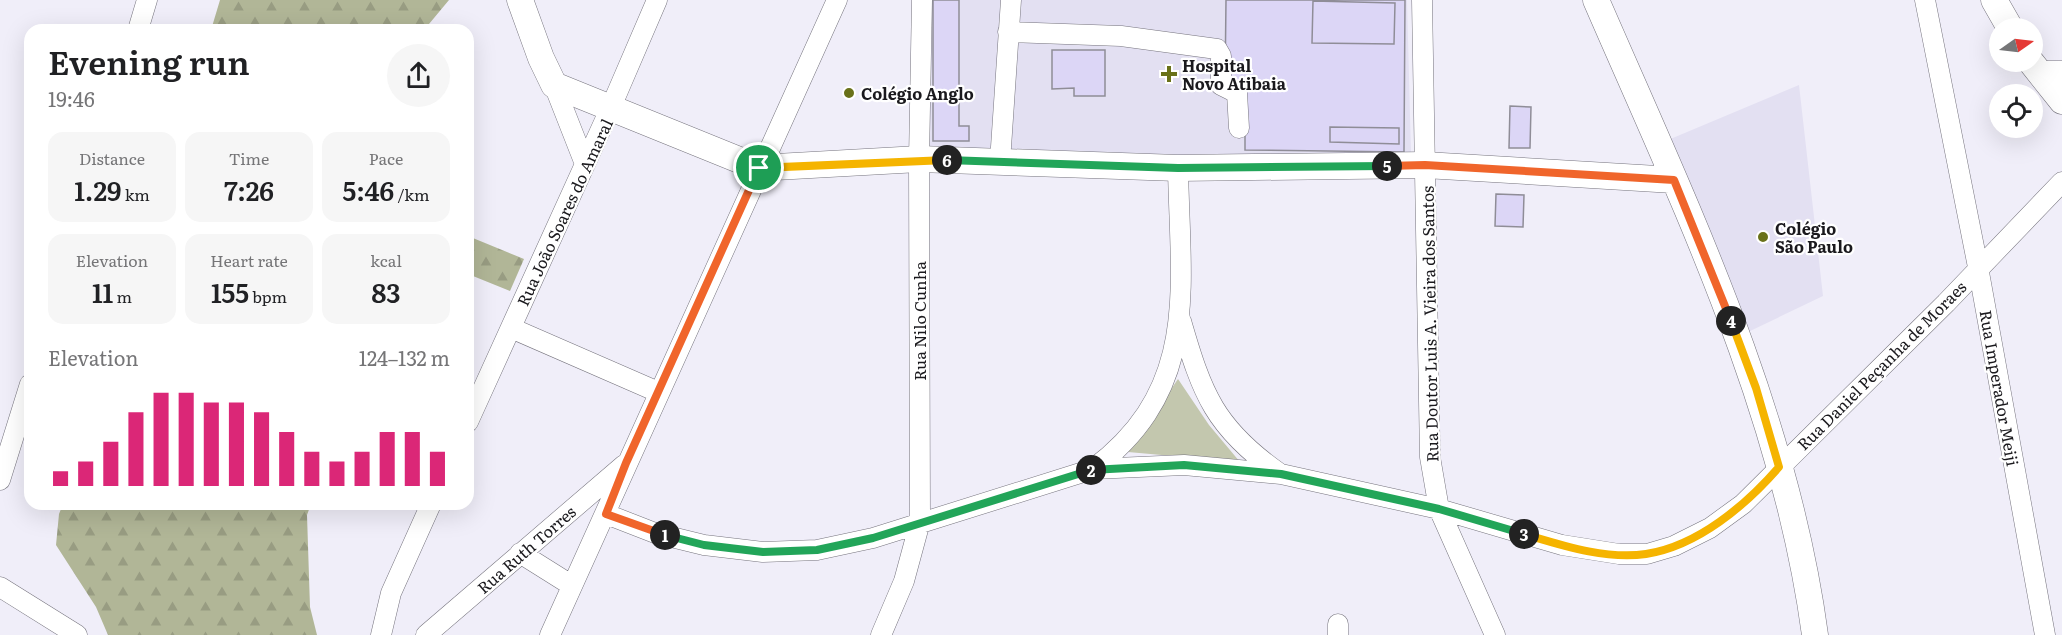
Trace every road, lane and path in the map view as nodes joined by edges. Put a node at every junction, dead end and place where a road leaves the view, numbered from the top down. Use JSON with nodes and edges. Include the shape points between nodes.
{"nodes":[{"id":1,"x":147,"y":0,"type":"edge"},
{"id":2,"x":520,"y":0,"type":"edge"},
{"id":3,"x":657,"y":0,"type":"edge"},
{"id":4,"x":837,"y":0,"type":"edge"},
{"id":5,"x":922,"y":0,"type":"edge"},
{"id":6,"x":1011,"y":0,"type":"edge"},
{"id":7,"x":1422,"y":0,"type":"edge"},
{"id":8,"x":1596,"y":0,"type":"edge"},
{"id":9,"x":1925,"y":0,"type":"edge"},
{"id":10,"x":1995,"y":0,"type":"edge"},
{"id":11,"x":2005,"y":18,"type":"edge"},
{"id":12,"x":140,"y":24,"type":"edge"},
{"id":13,"x":1008,"y":32,"type":"junction"},
{"id":14,"x":2044,"y":68,"type":"edge"},
{"id":15,"x":554,"y":85,"type":"junction"},
{"id":16,"x":2062,"y":101,"type":"edge"},
{"id":17,"x":611,"y":107,"type":"junction"},
{"id":18,"x":1239,"y":128,"type":"dead end"},
{"id":19,"x":919,"y":159,"type":"junction"},
{"id":20,"x":1000,"y":162,"type":"junction"},
{"id":21,"x":585,"y":164,"type":"junction"},
{"id":22,"x":1425,"y":165,"type":"junction"},
{"id":23,"x":759,"y":168,"type":"junction"},
{"id":24,"x":1178,"y":168,"type":"junction"},
{"id":25,"x":1674,"y":180,"type":"junction"},
{"id":26,"x":2062,"y":182,"type":"edge"},
{"id":27,"x":1978,"y":267,"type":"junction"},
{"id":28,"x":1181,"y":321,"type":"junction"},
{"id":29,"x":511,"y":328,"type":"junction"},
{"id":30,"x":1195,"y":370,"type":"junction"},
{"id":31,"x":1166,"y":376,"type":"junction"},
{"id":32,"x":658,"y":392,"type":"junction"},
{"id":33,"x":24,"y":403,"type":"edge"},
{"id":34,"x":474,"y":409,"type":"edge"},
{"id":35,"x":626,"y":463,"type":"junction"},
{"id":36,"x":1779,"y":467,"type":"junction"},
{"id":37,"x":1093,"y":469,"type":"junction"},
{"id":38,"x":1281,"y":474,"type":"junction"},
{"id":39,"x":0,"y":480,"type":"edge"},
{"id":40,"x":1439,"y":509,"type":"junction"},
{"id":41,"x":428,"y":510,"type":"edge"},
{"id":42,"x":606,"y":514,"type":"junction"},
{"id":43,"x":920,"y":522,"type":"junction"},
{"id":44,"x":520,"y":553,"type":"junction"},
{"id":45,"x":571,"y":585,"type":"junction"},
{"id":46,"x":0,"y":587,"type":"edge"},
{"id":47,"x":77,"y":635,"type":"edge"},
{"id":48,"x":381,"y":635,"type":"edge"},
{"id":49,"x":426,"y":635,"type":"edge"},
{"id":50,"x":550,"y":635,"type":"edge"},
{"id":51,"x":881,"y":635,"type":"edge"},
{"id":52,"x":1496,"y":635,"type":"edge"},
{"id":53,"x":1815,"y":635,"type":"edge"},
{"id":54,"x":2045,"y":635,"type":"edge"}],
"edges":[{"from":1,"to":12,"type":"street"},
{"from":2,"to":15,"type":"main road"},
{"from":3,"to":17,"type":"street","name":"Rua João Soares do Amaral"},
{"from":4,"to":23,"type":"street"},
{"from":5,"to":19,"type":"street","name":"Rua Nilo Cunha"},
{"from":6,"to":13,"type":"street"},
{"from":7,"to":22,"type":"street","name":"Rua Doutor Luis A. Vieira dos Santos"},
{"from":8,"to":25,"type":"main road"},
{"from":9,"to":27,"type":"street","name":"Rua Imperador Meiji"},
{"from":10,"to":11,"type":"main road"},
{"from":13,"to":18,"type":"street","via":[[1121,36],[1217,49],[1221,56],[1221,85],[1237,93]]},
{"from":13,"to":20,"type":"street"},
{"from":14,"to":16,"type":"main road"},
{"from":15,"to":17,"type":"main road"},
{"from":15,"to":21,"type":"street"},
{"from":17,"to":21,"type":"street","name":"Rua João Soares do Amaral"},
{"from":17,"to":23,"type":"main road"},
{"from":19,"to":20,"type":"main road"},
{"from":19,"to":23,"type":"main road"},
{"from":19,"to":43,"type":"street","name":"Rua Nilo Cunha"},
{"from":20,"to":24,"type":"main road"},
{"from":21,"to":29,"type":"street","name":"Rua João Soares do Amaral"},
{"from":22,"to":24,"type":"main road"},
{"from":22,"to":25,"type":"main road"},
{"from":22,"to":40,"type":"street","name":"Rua Doutor Luis A. Vieira dos Santos","via":[[1430,457]]},
{"from":23,"to":32,"type":"street"},
{"from":24,"to":28,"type":"street"},
{"from":25,"to":36,"type":"main road","via":[[1738,337]]},
{"from":26,"to":27,"type":"street","name":"Rua Daniel Peçanha de Moraes"},
{"from":27,"to":36,"type":"street","name":"Rua Daniel Peçanha de Moraes"},
{"from":27,"to":54,"type":"street","name":"Rua Imperador Meiji"},
{"from":28,"to":30,"type":"street"},
{"from":28,"to":31,"type":"street"},
{"from":29,"to":32,"type":"street"},
{"from":29,"to":34,"type":"street","name":"Rua João Soares do Amaral"},
{"from":30,"to":31,"type":"street","via":[[1179,367]]},
{"from":30,"to":38,"type":"street","via":[[1222,423],[1248,451]]},
{"from":31,"to":37,"type":"street","via":[[1137,429]]},
{"from":32,"to":35,"type":"street"},
{"from":33,"to":39,"type":"street"},
{"from":35,"to":42,"type":"street"},
{"from":35,"to":44,"type":"street","name":"Rua Ruth Torres"},
{"from":36,"to":40,"type":"street","name":"Rua Daniel Peçanha de Moraes","via":[[1743,504],[1710,528],[1647,554],[1619,555],[1562,545]]},
{"from":36,"to":53,"type":"main road"},
{"from":37,"to":38,"type":"street","name":"Rua Daniel Peçanha de Moraes","via":[[1184,465]]},
{"from":37,"to":43,"type":"street","name":"Rua Daniel Peçanha de Moraes"},
{"from":38,"to":40,"type":"street","name":"Rua Daniel Peçanha de Moraes"},
{"from":40,"to":52,"type":"street","name":"Rua Doutor Luis A. Vieira dos Santos"},
{"from":41,"to":48,"type":"street","via":[[391,592]]},
{"from":42,"to":43,"type":"street","name":"Rua Daniel Peçanha de Moraes","via":[[655,533],[704,545],[763,552],[817,550],[873,538]]},
{"from":42,"to":45,"type":"street"},
{"from":43,"to":51,"type":"street","name":"Rua Nilo Cunha","via":[[904,580]]},
{"from":44,"to":45,"type":"street"},
{"from":44,"to":49,"type":"street","name":"Rua Ruth Torres"},
{"from":45,"to":50,"type":"street"},
{"from":46,"to":47,"type":"street"}]}
